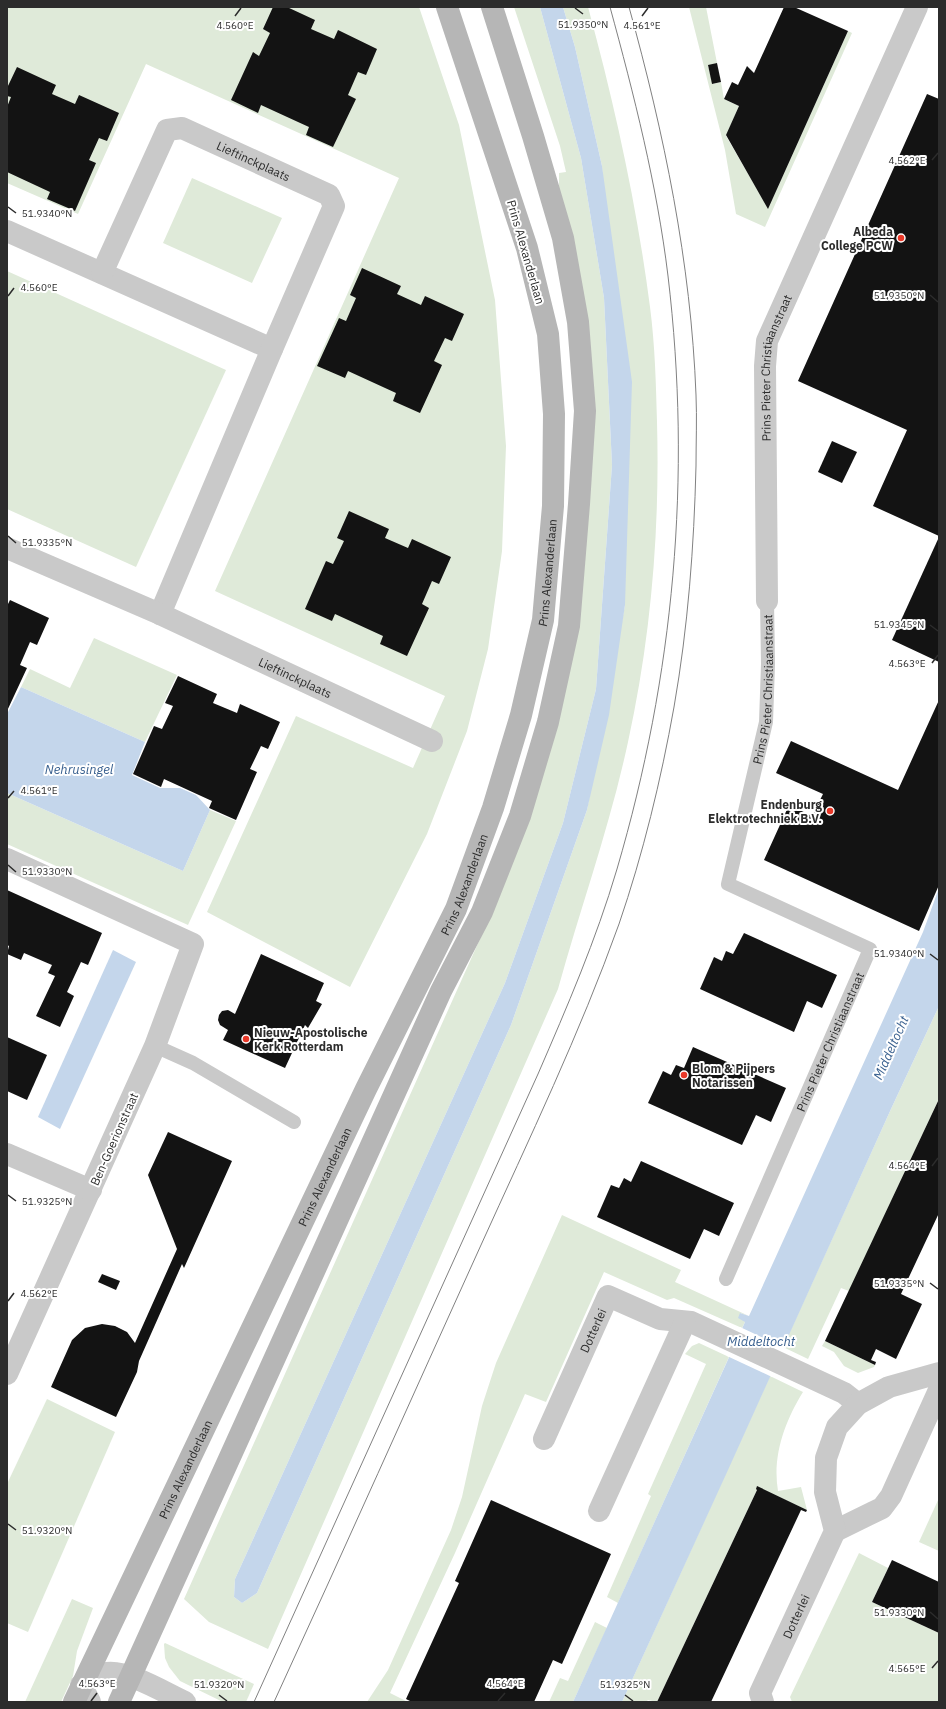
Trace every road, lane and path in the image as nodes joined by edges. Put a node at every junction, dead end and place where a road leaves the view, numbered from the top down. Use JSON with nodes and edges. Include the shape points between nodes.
{"nodes":[{"id":1,"x":447,"y":7,"type":"edge"},
{"id":2,"x":492,"y":7,"type":"edge"},
{"id":3,"x":917,"y":7,"type":"edge"},
{"id":4,"x":7,"y":231,"type":"edge"},
{"id":5,"x":102,"y":273,"type":"junction"},
{"id":6,"x":272,"y":349,"type":"junction"},
{"id":7,"x":7,"y":548,"type":"edge"},
{"id":8,"x":767,"y":601,"type":"joint"},
{"id":9,"x":160,"y":614,"type":"junction"},
{"id":10,"x":432,"y":741,"type":"dead end"},
{"id":11,"x":7,"y":859,"type":"edge"},
{"id":12,"x":155,"y":1046,"type":"junction"},
{"id":13,"x":294,"y":1122,"type":"dead end"},
{"id":14,"x":7,"y":1154,"type":"edge"},
{"id":15,"x":91,"y":1190,"type":"junction"},
{"id":16,"x":726,"y":1279,"type":"dead end"},
{"id":17,"x":685,"y":1322,"type":"junction"},
{"id":18,"x":7,"y":1374,"type":"edge"},
{"id":19,"x":939,"y":1374,"type":"edge"},
{"id":20,"x":939,"y":1390,"type":"edge"},
{"id":21,"x":858,"y":1404,"type":"junction"},
{"id":22,"x":544,"y":1439,"type":"dead end"},
{"id":23,"x":599,"y":1511,"type":"dead end"},
{"id":24,"x":835,"y":1531,"type":"junction"},
{"id":25,"x":131,"y":1676,"type":"junction"},
{"id":26,"x":82,"y":1696,"type":"edge"},
{"id":27,"x":119,"y":1702,"type":"edge"},
{"id":28,"x":185,"y":1702,"type":"edge"},
{"id":29,"x":763,"y":1702,"type":"edge"}],
"edges":[{"from":1,"to":26,"type":"main road","name":"Prins Alexanderlaan","via":[[527,248],[548,334],[554,414],[553,498],[543,620],[494,808],[456,909],[362,1096]]},
{"from":2,"to":25,"type":"main road","name":"Prins Alexanderlaan","via":[[563,238],[578,322],[585,411],[579,504],[569,626],[550,714],[520,816],[482,912],[441,991]]},
{"from":3,"to":8,"type":"street","name":"Prins Pieter Christiaanstraat","via":[[767,341]]},
{"from":4,"to":5,"type":"street"},
{"from":5,"to":6,"type":"street"},
{"from":5,"to":6,"type":"street","name":"Lieftinckplaats","via":[[167,130],[182,128],[189,131],[329,195],[334,206]]},
{"from":6,"to":9,"type":"street","name":"Lieftinckplaats"},
{"from":7,"to":9,"type":"street","name":"Lieftinckplaats"},
{"from":8,"to":16,"type":"lane","name":"Prins Pieter Christiaanstraat","via":[[766,722],[728,884],[870,949]]},
{"from":9,"to":10,"type":"street","name":"Lieftinckplaats"},
{"from":11,"to":12,"type":"street","name":"Ben-Goerionstraat","via":[[193,944]]},
{"from":12,"to":13,"type":"lane","via":[[193,1063]]},
{"from":12,"to":15,"type":"street","name":"Ben-Goerionstraat"},
{"from":14,"to":15,"type":"street"},
{"from":15,"to":18,"type":"street","name":"Ben-Goerionstraat"},
{"from":17,"to":21,"type":"street","name":"Dotterlei","via":[[691,1322],[844,1393]]},
{"from":17,"to":22,"type":"street","name":"Dotterlei","via":[[660,1319],[608,1296]]},
{"from":17,"to":23,"type":"street"},
{"from":19,"to":21,"type":"street","via":[[889,1388]]},
{"from":20,"to":24,"type":"street","via":[[891,1496],[882,1508]]},
{"from":21,"to":24,"type":"street","via":[[837,1427],[826,1458],[825,1492]]},
{"from":24,"to":29,"type":"street","name":"Dotterlei","via":[[760,1693]]},
{"from":25,"to":26,"type":"street","via":[[108,1673],[94,1677]]},
{"from":25,"to":27,"type":"main road","name":"Prins Alexanderlaan"},
{"from":25,"to":28,"type":"street"}]}
